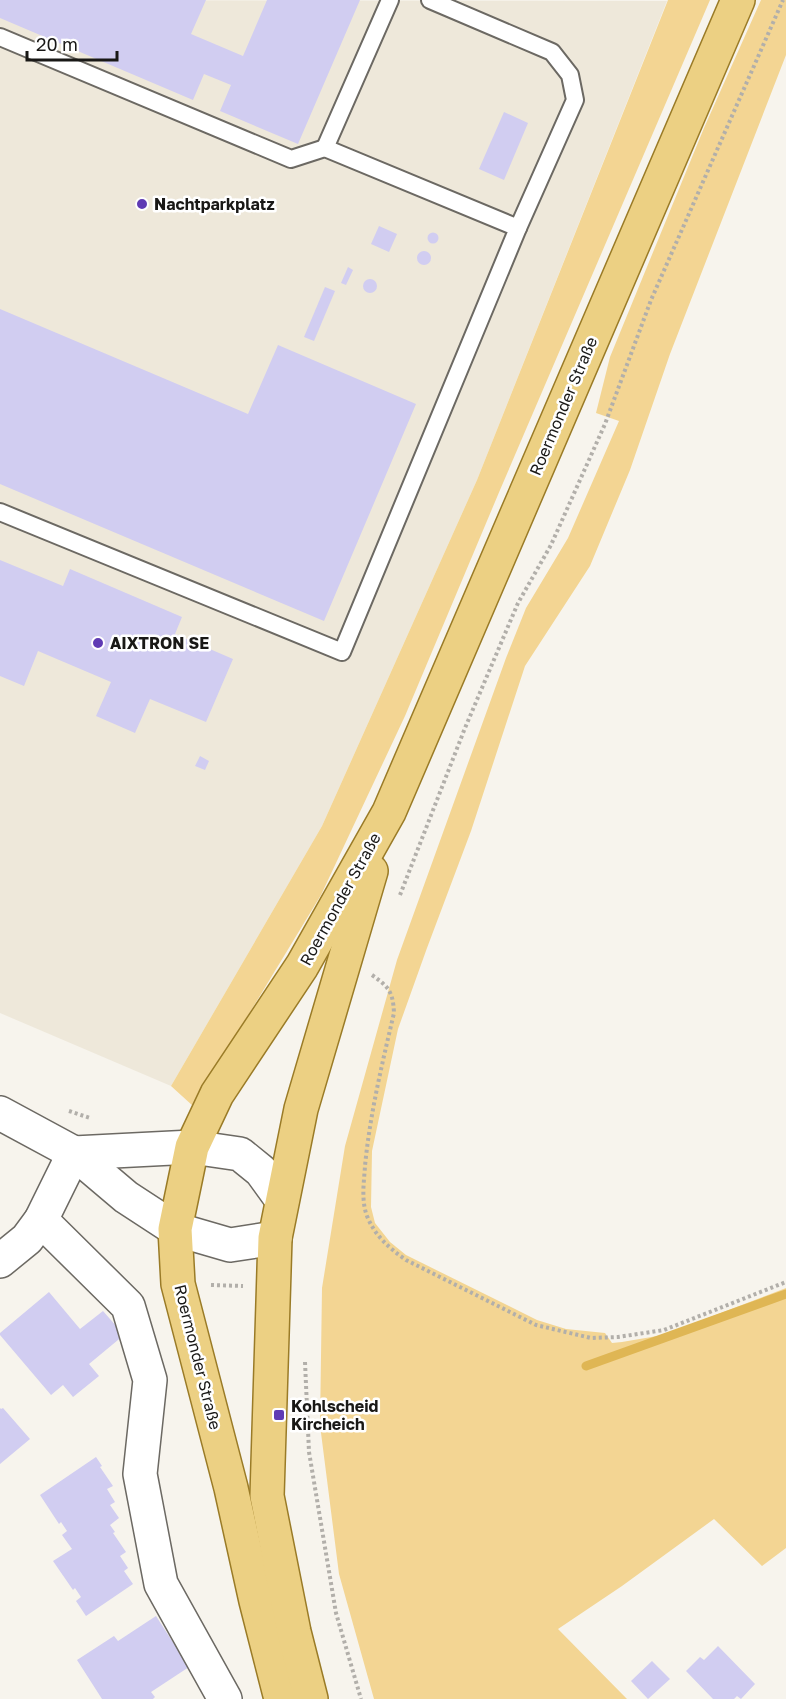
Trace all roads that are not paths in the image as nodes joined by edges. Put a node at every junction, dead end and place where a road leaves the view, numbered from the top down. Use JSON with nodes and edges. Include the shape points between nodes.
{"nodes":[{"id":1,"x":390,"y":0,"type":"edge"},
{"id":2,"x":430,"y":0,"type":"edge"},
{"id":3,"x":738,"y":0,"type":"edge"},
{"id":4,"x":0,"y":37,"type":"edge"},
{"id":5,"x":325,"y":148,"type":"junction"},
{"id":6,"x":518,"y":228,"type":"junction"},
{"id":7,"x":0,"y":512,"type":"edge"},
{"id":8,"x":388,"y":812,"type":"junction"},
{"id":9,"x":0,"y":1113,"type":"edge"},
{"id":10,"x":192,"y":1147,"type":"junction"},
{"id":11,"x":74,"y":1153,"type":"junction"},
{"id":12,"x":282,"y":1200,"type":"junction"},
{"id":13,"x":41,"y":1220,"type":"junction"},
{"id":14,"x":175,"y":1229,"type":"junction"},
{"id":15,"x":275,"y":1238,"type":"junction"},
{"id":16,"x":0,"y":1261,"type":"edge"},
{"id":17,"x":225,"y":1699,"type":"edge"},
{"id":18,"x":281,"y":1699,"type":"edge"},
{"id":19,"x":311,"y":1699,"type":"edge"}],
"edges":[{"from":1,"to":5,"type":"lane"},
{"from":2,"to":6,"type":"lane","via":[[552,52],[570,75],[575,100]]},
{"from":3,"to":8,"type":"main road","name":"Roermonder Straße"},
{"from":4,"to":5,"type":"lane","via":[[291,159]]},
{"from":5,"to":6,"type":"lane"},
{"from":6,"to":7,"type":"lane","via":[[342,652]]},
{"from":8,"to":10,"type":"main road","name":"Roermonder Straße","via":[[302,966],[216,1094]]},
{"from":8,"to":12,"type":"main road","name":"Roermonder Straße","via":[[301,1108]]},
{"from":9,"to":11,"type":"street"},
{"from":10,"to":11,"type":"street"},
{"from":10,"to":12,"type":"street","via":[[240,1154],[261,1171]]},
{"from":10,"to":14,"type":"main road","name":"Roermonder Straße"},
{"from":11,"to":13,"type":"street"},
{"from":11,"to":14,"type":"street","via":[[126,1197]]},
{"from":12,"to":15,"type":"main road","name":"Roermonder Straße"},
{"from":13,"to":16,"type":"street","via":[[27,1239]]},
{"from":13,"to":17,"type":"street","via":[[128,1306],[150,1380],[141,1474],[161,1584]]},
{"from":14,"to":15,"type":"street","via":[[230,1245]]},
{"from":14,"to":18,"type":"main road","name":"Roermonder Straße","via":[[178,1284]]},
{"from":15,"to":19,"type":"main road","name":"Roermonder Straße","via":[[267,1496]]}]}
